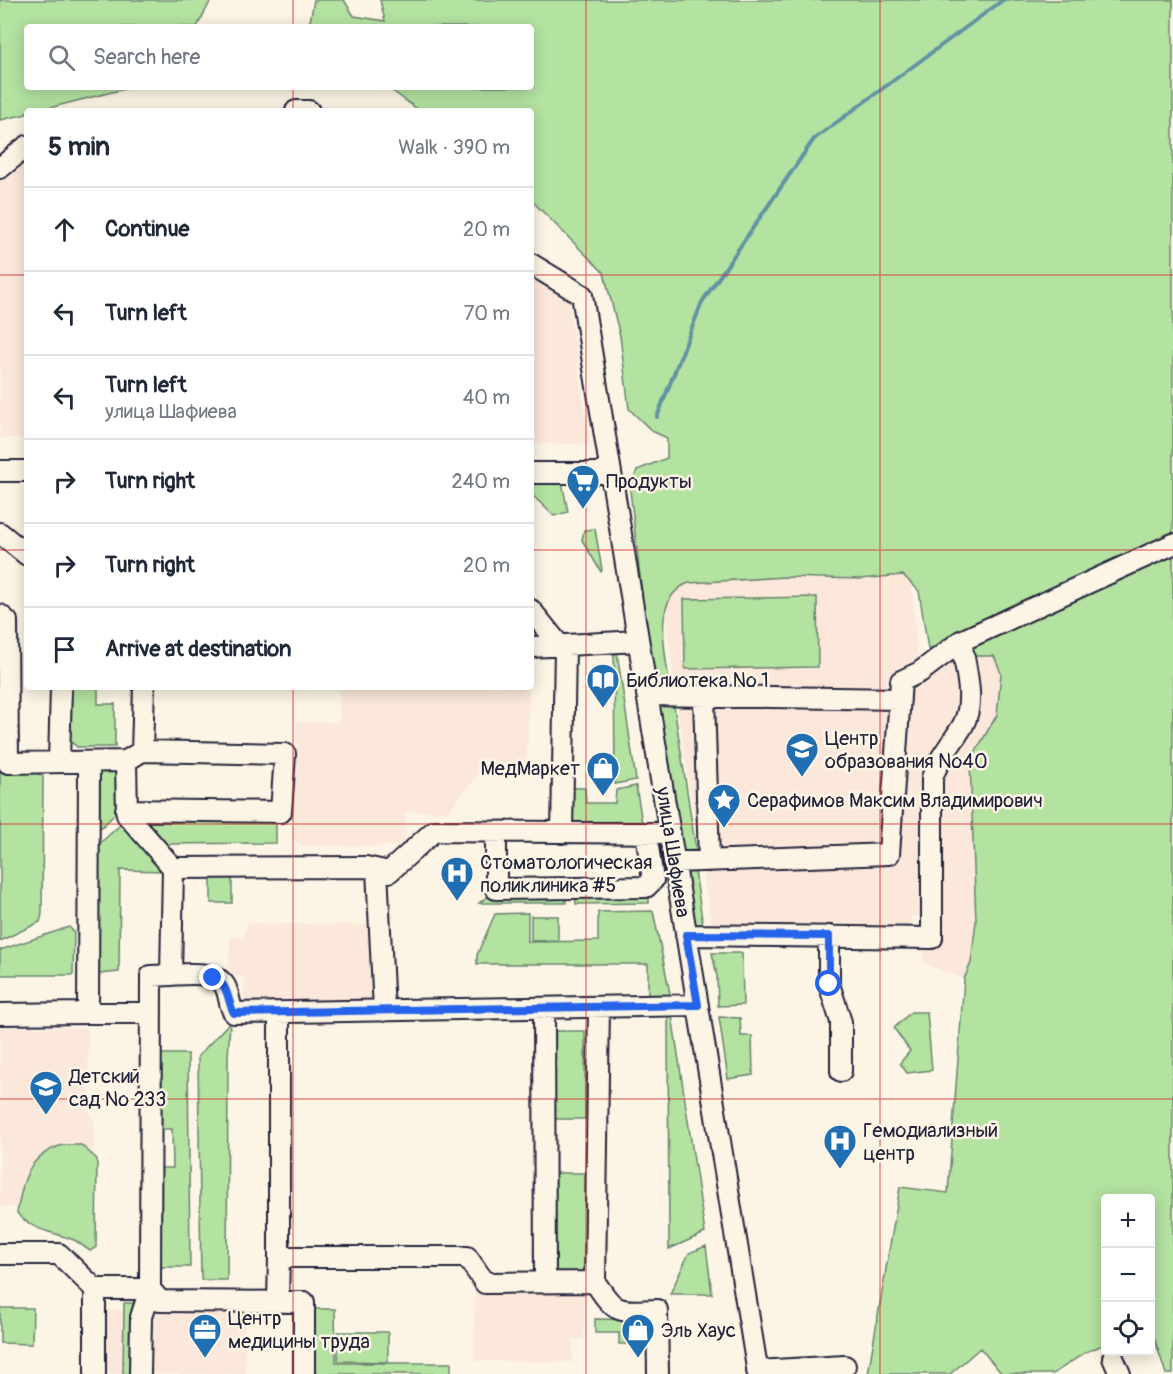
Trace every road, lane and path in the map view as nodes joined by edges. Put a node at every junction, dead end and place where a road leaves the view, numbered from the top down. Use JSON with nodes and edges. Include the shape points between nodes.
{"nodes":[{"id":1,"x":24,"y":148,"type":"edge"},
{"id":2,"x":0,"y":168,"type":"edge"},
{"id":3,"x":534,"y":266,"type":"edge"},
{"id":4,"x":0,"y":471,"type":"edge"},
{"id":5,"x":24,"y":471,"type":"edge"},
{"id":6,"x":534,"y":473,"type":"edge"},
{"id":7,"x":611,"y":473,"type":"junction"},
{"id":8,"x":0,"y":533,"type":"edge"},
{"id":9,"x":1173,"y":544,"type":"edge"},
{"id":10,"x":24,"y":553,"type":"edge"},
{"id":11,"x":534,"y":613,"type":"edge"},
{"id":12,"x":0,"y":615,"type":"edge"},
{"id":13,"x":638,"y":641,"type":"junction"},
{"id":14,"x":961,"y":641,"type":"junction"},
{"id":15,"x":562,"y":646,"type":"junction"},
{"id":16,"x":534,"y":647,"type":"edge"},
{"id":17,"x":61,"y":690,"type":"edge"},
{"id":18,"x":144,"y":690,"type":"edge"},
{"id":19,"x":647,"y":695,"type":"junction"},
{"id":20,"x":704,"y":697,"type":"junction"},
{"id":21,"x":900,"y":699,"type":"junction"},
{"id":22,"x":134,"y":756,"type":"junction"},
{"id":23,"x":59,"y":762,"type":"junction"},
{"id":24,"x":89,"y":762,"type":"junction"},
{"id":25,"x":126,"y":810,"type":"junction"},
{"id":26,"x":496,"y":832,"type":"junction"},
{"id":27,"x":562,"y":833,"type":"junction"},
{"id":28,"x":646,"y":833,"type":"junction"},
{"id":29,"x":670,"y":833,"type":"junction"},
{"id":30,"x":709,"y":861,"type":"junction"},
{"id":31,"x":674,"y":862,"type":"junction"},
{"id":32,"x":173,"y":868,"type":"junction"},
{"id":33,"x":377,"y":870,"type":"junction"},
{"id":34,"x":686,"y":935,"type":"junction"},
{"id":35,"x":829,"y":936,"type":"junction"},
{"id":36,"x":171,"y":975,"type":"junction"},
{"id":37,"x":698,"y":1005,"type":"junction"},
{"id":38,"x":599,"y":1007,"type":"junction"},
{"id":39,"x":544,"y":1008,"type":"junction"},
{"id":40,"x":384,"y":1011,"type":"junction"},
{"id":41,"x":88,"y":1013,"type":"junction"},
{"id":42,"x":151,"y":1013,"type":"junction"},
{"id":43,"x":279,"y":1013,"type":"junction"},
{"id":44,"x":0,"y":1014,"type":"edge"},
{"id":45,"x":841,"y":1071,"type":"dead end"},
{"id":46,"x":0,"y":1254,"type":"edge"},
{"id":47,"x":279,"y":1257,"type":"junction"},
{"id":48,"x":545,"y":1282,"type":"junction"},
{"id":49,"x":596,"y":1282,"type":"junction"},
{"id":50,"x":95,"y":1289,"type":"junction"},
{"id":51,"x":150,"y":1289,"type":"junction"},
{"id":52,"x":278,"y":1302,"type":"junction"},
{"id":53,"x":845,"y":1366,"type":"dead end"},
{"id":54,"x":758,"y":1372,"type":"edge"},
{"id":55,"x":95,"y":1374,"type":"edge"},
{"id":56,"x":140,"y":1374,"type":"edge"},
{"id":57,"x":304,"y":1374,"type":"edge"},
{"id":58,"x":658,"y":1374,"type":"edge"}],
"edges":[{"from":1,"to":2,"type":"street"},
{"from":3,"to":7,"type":"street","name":"улица Шафиева","via":[[582,295]]},
{"from":4,"to":5,"type":"street"},
{"from":6,"to":7,"type":"street"},
{"from":7,"to":13,"type":"street","name":"улица Шафиева"},
{"from":8,"to":10,"type":"street"},
{"from":9,"to":14,"type":"street"},
{"from":11,"to":15,"type":"street"},
{"from":12,"to":23,"type":"street","via":[[8,621],[8,763]]},
{"from":13,"to":15,"type":"street"},
{"from":13,"to":19,"type":"street","name":"улица Шафиева"},
{"from":14,"to":21,"type":"street","via":[[920,672],[901,681]]},
{"from":14,"to":35,"type":"street","via":[[969,696],[967,712],[932,778],[932,938]]},
{"from":15,"to":16,"type":"street"},
{"from":15,"to":27,"type":"street"},
{"from":17,"to":23,"type":"street"},
{"from":18,"to":22,"type":"street"},
{"from":19,"to":20,"type":"street"},
{"from":19,"to":29,"type":"street","name":"улица Шафиева"},
{"from":20,"to":21,"type":"street"},
{"from":20,"to":30,"type":"street"},
{"from":21,"to":30,"type":"street","via":[[889,854]]},
{"from":22,"to":24,"type":"street"},
{"from":22,"to":25,"type":"street"},
{"from":22,"to":25,"type":"street","via":[[285,754],[281,812]]},
{"from":23,"to":24,"type":"street"},
{"from":24,"to":41,"type":"street"},
{"from":25,"to":32,"type":"street"},
{"from":26,"to":27,"type":"street"},
{"from":26,"to":28,"type":"street","via":[[496,889],[646,887],[653,880]]},
{"from":26,"to":33,"type":"street","via":[[434,831],[389,872]]},
{"from":27,"to":28,"type":"street"},
{"from":28,"to":29,"type":"street"},
{"from":29,"to":31,"type":"street","name":"улица Шафиева"},
{"from":30,"to":31,"type":"street"},
{"from":31,"to":34,"type":"street","name":"улица Шафиева"},
{"from":32,"to":33,"type":"street"},
{"from":32,"to":36,"type":"street"},
{"from":33,"to":40,"type":"street"},
{"from":34,"to":35,"type":"street"},
{"from":34,"to":37,"type":"street","name":"улица Шафиева"},
{"from":35,"to":45,"type":"street","via":[[829,984],[841,1022]]},
{"from":36,"to":42,"type":"street","via":[[151,976]]},
{"from":36,"to":43,"type":"street","via":[[204,974],[219,980],[234,1013]]},
{"from":37,"to":38,"type":"street"},
{"from":37,"to":54,"type":"street","name":"улица Шафиева"},
{"from":38,"to":39,"type":"street"},
{"from":38,"to":49,"type":"street"},
{"from":39,"to":40,"type":"street"},
{"from":39,"to":48,"type":"street"},
{"from":40,"to":43,"type":"street"},
{"from":41,"to":42,"type":"street"},
{"from":41,"to":44,"type":"street"},
{"from":42,"to":51,"type":"street"},
{"from":43,"to":47,"type":"street"},
{"from":46,"to":50,"type":"street","via":[[59,1254]]},
{"from":47,"to":48,"type":"street","via":[[466,1257],[485,1283]]},
{"from":47,"to":52,"type":"street"},
{"from":48,"to":49,"type":"street"},
{"from":49,"to":58,"type":"street","via":[[610,1305],[621,1311],[657,1310]]},
{"from":50,"to":51,"type":"street"},
{"from":50,"to":55,"type":"street"},
{"from":51,"to":52,"type":"street","via":[[160,1301]]},
{"from":51,"to":56,"type":"street","via":[[141,1317]]},
{"from":52,"to":57,"type":"street","via":[[304,1302]]},
{"from":53,"to":54,"type":"street"}]}
